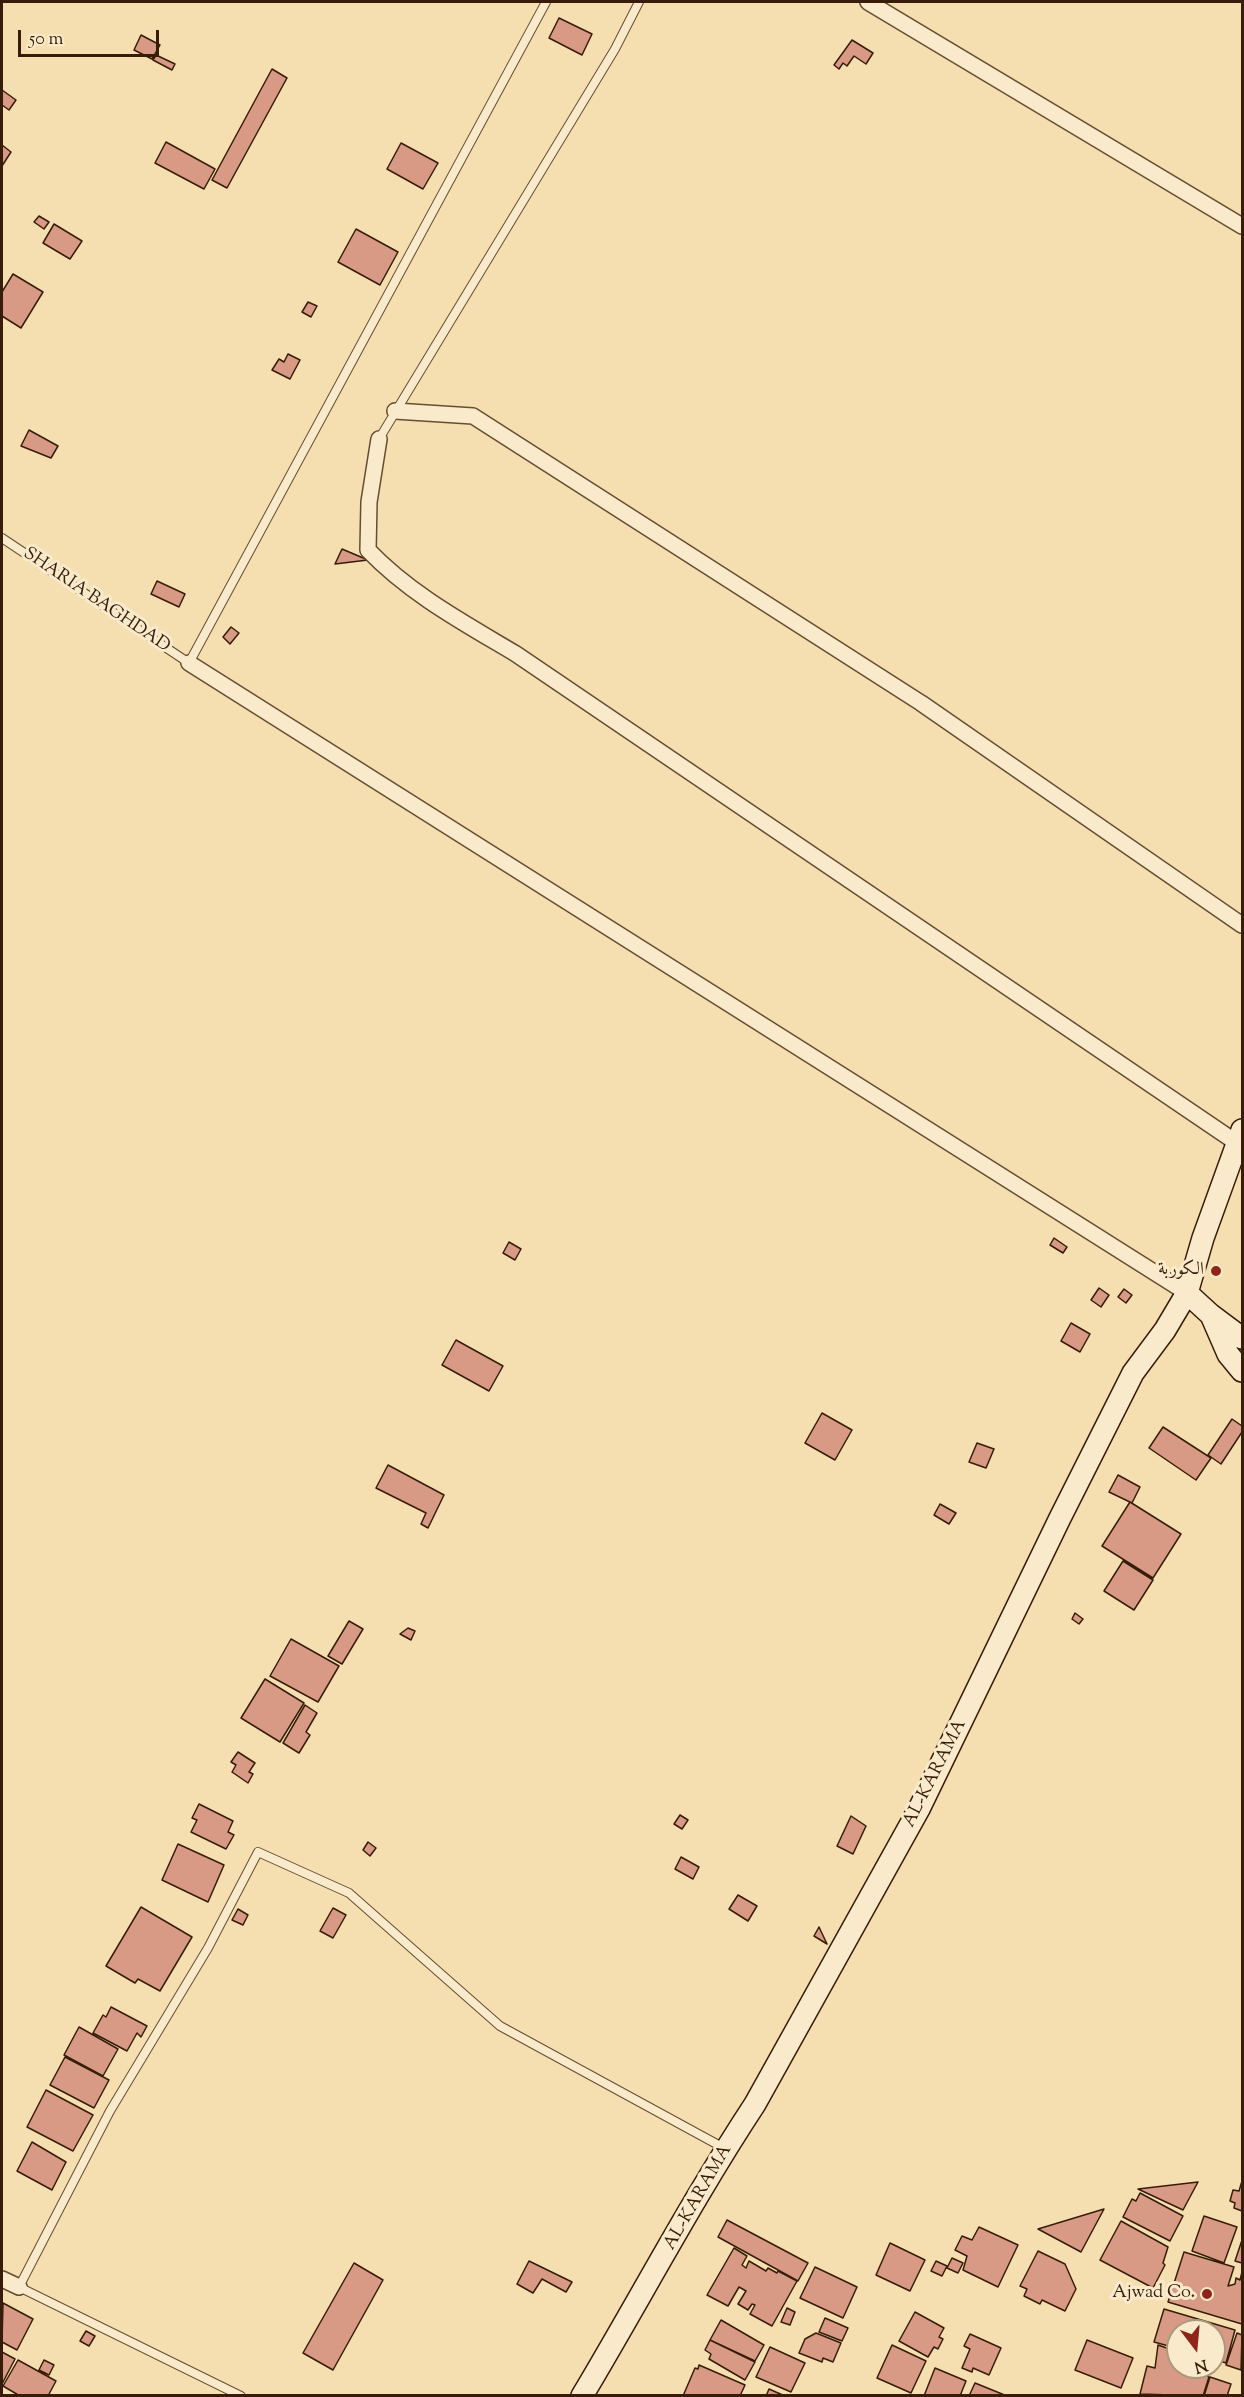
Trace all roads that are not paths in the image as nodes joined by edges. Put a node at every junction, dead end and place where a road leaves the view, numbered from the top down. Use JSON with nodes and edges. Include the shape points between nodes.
{"nodes":[{"id":1,"x":546,"y":2,"type":"edge"},
{"id":2,"x":639,"y":2,"type":"edge"},
{"id":3,"x":868,"y":2,"type":"edge"},
{"id":4,"x":1242,"y":226,"type":"edge"},
{"id":5,"x":395,"y":411,"type":"junction"},
{"id":6,"x":379,"y":439,"type":"joint"},
{"id":7,"x":2,"y":538,"type":"edge"},
{"id":8,"x":189,"y":663,"type":"junction"},
{"id":9,"x":1242,"y":925,"type":"edge"},
{"id":10,"x":1240,"y":1136,"type":"edge"},
{"id":11,"x":1187,"y":1293,"type":"junction"},
{"id":12,"x":1211,"y":1316,"type":"junction"},
{"id":13,"x":1242,"y":1338,"type":"edge"},
{"id":14,"x":1242,"y":1371,"type":"edge"},
{"id":15,"x":726,"y":2149,"type":"junction"},
{"id":16,"x":2,"y":2279,"type":"edge"},
{"id":17,"x":19,"y":2288,"type":"junction"},
{"id":18,"x":241,"y":2396,"type":"edge"},
{"id":19,"x":582,"y":2396,"type":"edge"}],
"edges":[{"from":1,"to":8,"type":"lane"},
{"from":2,"to":5,"type":"lane","via":[[615,49]]},
{"from":3,"to":4,"type":"street"},
{"from":5,"to":6,"type":"lane"},
{"from":5,"to":9,"type":"street","via":[[473,416],[921,703]]},
{"from":6,"to":10,"type":"street","via":[[369,502],[368,550],[390,574],[526,660]]},
{"from":7,"to":8,"type":"lane","name":"SHARIA BAGHDAD"},
{"from":8,"to":11,"type":"street"},
{"from":10,"to":11,"type":"main road","name":"AL-KARAMA"},
{"from":11,"to":12,"type":"main road"},
{"from":11,"to":15,"type":"main road","name":"AL-KARAMA","via":[[1133,1373],[919,1809],[755,2104]]},
{"from":12,"to":13,"type":"main road"},
{"from":12,"to":14,"type":"main road","via":[[1225,1349]]},
{"from":15,"to":17,"type":"lane","via":[[500,2026],[349,1893],[258,1852],[208,1948],[110,2111]]},
{"from":15,"to":19,"type":"main road","name":"AL-KARAMA"},
{"from":16,"to":17,"type":"street"},
{"from":17,"to":18,"type":"lane"}]}
